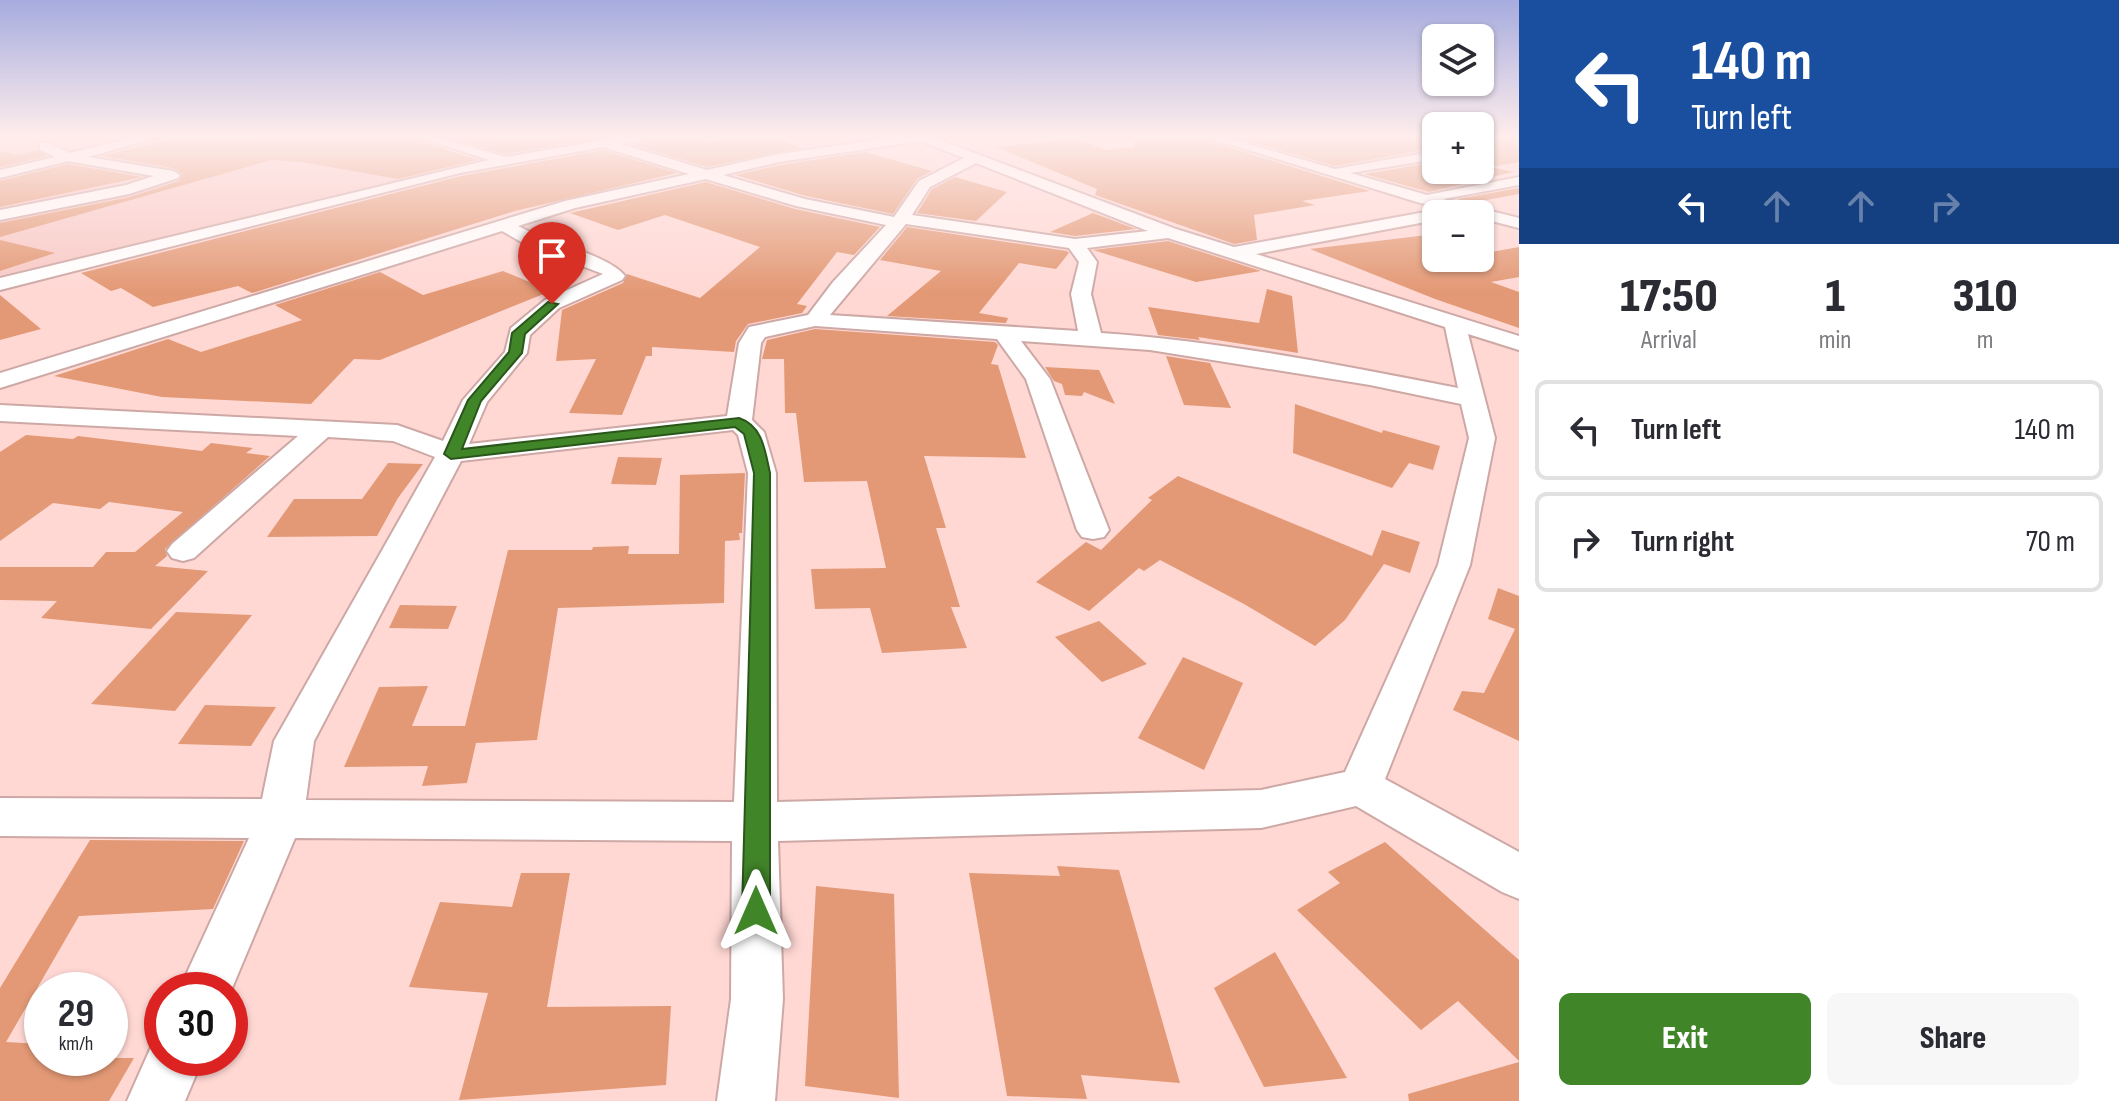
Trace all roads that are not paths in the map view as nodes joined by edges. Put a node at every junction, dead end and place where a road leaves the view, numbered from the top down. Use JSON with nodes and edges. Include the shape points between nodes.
{"nodes":[{"id":1,"x":131,"y":188,"type":"edge"},
{"id":2,"x":381,"y":188,"type":"edge"},
{"id":3,"x":642,"y":188,"type":"edge"},
{"id":4,"x":750,"y":188,"type":"edge"},
{"id":5,"x":921,"y":188,"type":"edge"},
{"id":6,"x":1056,"y":188,"type":"edge"},
{"id":7,"x":1386,"y":188,"type":"edge"},
{"id":8,"x":1480,"y":188,"type":"edge"},
{"id":9,"x":1423,"y":199,"type":"junction"},
{"id":10,"x":1427,"y":200,"type":"edge"},
{"id":11,"x":0,"y":215,"type":"edge"},
{"id":12,"x":1494,"y":217,"type":"edge"},
{"id":13,"x":1422,"y":218,"type":"edge"},
{"id":14,"x":898,"y":220,"type":"junction"},
{"id":15,"x":1519,"y":223,"type":"edge"},
{"id":16,"x":504,"y":225,"type":"junction"},
{"id":17,"x":1170,"y":233,"type":"junction"},
{"id":18,"x":1075,"y":244,"type":"junction"},
{"id":19,"x":1235,"y":253,"type":"junction"},
{"id":20,"x":0,"y":284,"type":"edge"},
{"id":21,"x":815,"y":320,"type":"junction"},
{"id":22,"x":1455,"y":324,"type":"junction"},
{"id":23,"x":1003,"y":332,"type":"junction"},
{"id":24,"x":1091,"y":339,"type":"junction"},
{"id":25,"x":1519,"y":343,"type":"edge"},
{"id":26,"x":0,"y":381,"type":"edge"},
{"id":27,"x":1470,"y":398,"type":"junction"},
{"id":28,"x":0,"y":413,"type":"edge"},
{"id":29,"x":739,"y":422,"type":"junction"},
{"id":30,"x":323,"y":428,"type":"junction"},
{"id":31,"x":451,"y":454,"type":"junction"},
{"id":32,"x":1093,"y":530,"type":"dead end"},
{"id":33,"x":183,"y":551,"type":"dead end"},
{"id":34,"x":1360,"y":787,"type":"junction"},
{"id":35,"x":0,"y":817,"type":"edge"},
{"id":36,"x":281,"y":818,"type":"junction"},
{"id":37,"x":755,"y":822,"type":"junction"},
{"id":38,"x":1519,"y":877,"type":"edge"},
{"id":39,"x":213,"y":972,"type":"edge"},
{"id":40,"x":167,"y":1076,"type":"edge"},
{"id":41,"x":156,"y":1101,"type":"edge"},
{"id":42,"x":746,"y":1101,"type":"edge"}],
"edges":[{"from":1,"to":11,"type":"street"},
{"from":2,"to":20,"type":"street"},
{"from":3,"to":16,"type":"street"},
{"from":4,"to":14,"type":"street"},
{"from":5,"to":14,"type":"street"},
{"from":6,"to":17,"type":"street"},
{"from":7,"to":9,"type":"street"},
{"from":8,"to":9,"type":"street"},
{"from":9,"to":10,"type":"street"},
{"from":12,"to":15,"type":"street"},
{"from":13,"to":19,"type":"street"},
{"from":14,"to":18,"type":"street"},
{"from":14,"to":21,"type":"street"},
{"from":16,"to":26,"type":"street"},
{"from":16,"to":31,"type":"street","via":[[615,276],[552,304],[519,333],[516,353],[475,400]]},
{"from":17,"to":18,"type":"street"},
{"from":17,"to":19,"type":"street"},
{"from":18,"to":24,"type":"street","via":[[1088,262],[1081,294]]},
{"from":19,"to":22,"type":"street"},
{"from":21,"to":23,"type":"street"},
{"from":21,"to":29,"type":"street","via":[[766,328],[751,338]]},
{"from":22,"to":25,"type":"street"},
{"from":22,"to":27,"type":"street"},
{"from":23,"to":24,"type":"street"},
{"from":23,"to":32,"type":"street","via":[[1038,379]]},
{"from":24,"to":27,"type":"street","via":[[1165,346]]},
{"from":27,"to":34,"type":"street","via":[[1482,438],[1454,565]]},
{"from":28,"to":30,"type":"street"},
{"from":29,"to":31,"type":"street"},
{"from":29,"to":37,"type":"street","via":[[751,432],[762,473]]},
{"from":30,"to":31,"type":"street","via":[[397,433]]},
{"from":30,"to":33,"type":"street"},
{"from":31,"to":36,"type":"street","via":[[294,741]]},
{"from":34,"to":37,"type":"street","via":[[1261,809]]},
{"from":34,"to":38,"type":"street"},
{"from":35,"to":36,"type":"street"},
{"from":36,"to":37,"type":"street"},
{"from":36,"to":39,"type":"street"},
{"from":37,"to":42,"type":"street","via":[[757,999]]},
{"from":40,"to":41,"type":"street"}]}
